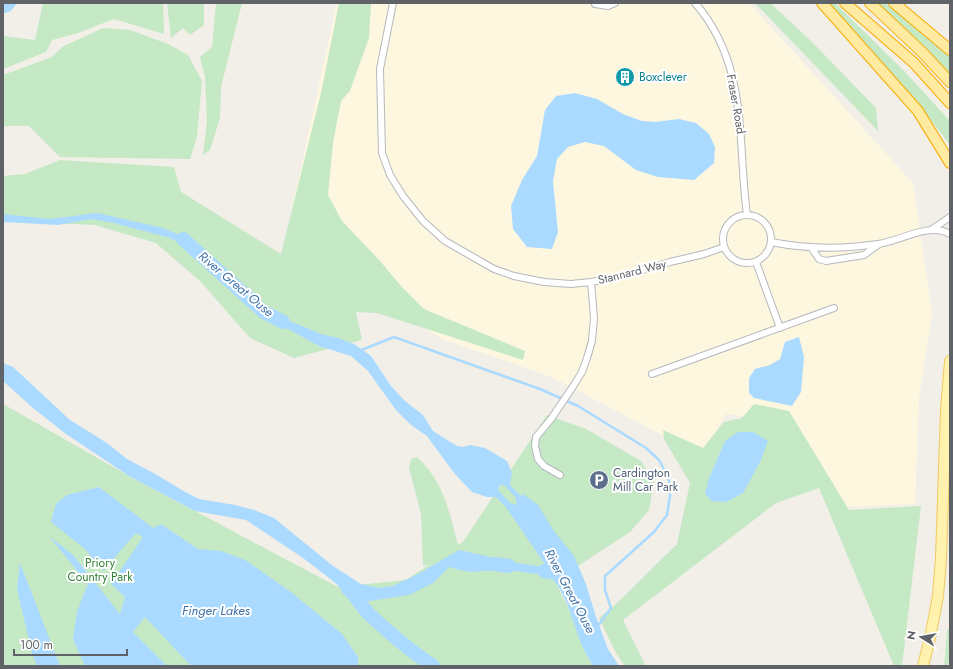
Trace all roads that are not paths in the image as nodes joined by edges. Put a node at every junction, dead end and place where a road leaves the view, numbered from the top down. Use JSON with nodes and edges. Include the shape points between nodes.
{"nodes":[{"id":1,"x":393,"y":3,"type":"edge"},
{"id":2,"x":615,"y":3,"type":"edge"},
{"id":3,"x":696,"y":3,"type":"edge"},
{"id":4,"x":822,"y":3,"type":"edge"},
{"id":5,"x":845,"y":3,"type":"edge"},
{"id":6,"x":870,"y":3,"type":"edge"},
{"id":7,"x":894,"y":3,"type":"edge"},
{"id":8,"x":595,"y":4,"type":"edge"},
{"id":9,"x":950,"y":50,"type":"edge"},
{"id":10,"x":950,"y":82,"type":"edge"},
{"id":11,"x":950,"y":103,"type":"edge"},
{"id":12,"x":950,"y":163,"type":"edge"},
{"id":13,"x":747,"y":215,"type":"junction"},
{"id":14,"x":950,"y":217,"type":"edge"},
{"id":15,"x":931,"y":230,"type":"junction"},
{"id":16,"x":950,"y":234,"type":"edge"},
{"id":17,"x":771,"y":242,"type":"junction"},
{"id":18,"x":880,"y":244,"type":"junction"},
{"id":19,"x":724,"y":247,"type":"junction"},
{"id":20,"x":811,"y":247,"type":"junction"},
{"id":21,"x":756,"y":262,"type":"junction"},
{"id":22,"x":591,"y":282,"type":"junction"},
{"id":23,"x":834,"y":308,"type":"dead end"},
{"id":24,"x":780,"y":328,"type":"junction"},
{"id":25,"x":950,"y":361,"type":"edge"},
{"id":26,"x":652,"y":374,"type":"dead end"},
{"id":27,"x":560,"y":475,"type":"dead end"},
{"id":28,"x":923,"y":666,"type":"edge"}],
"edges":[{"from":1,"to":22,"type":"street","name":"Stannard Way","via":[[379,77],[382,153],[390,176],[403,196],[423,221],[445,241],[494,269],[544,282]]},
{"from":2,"to":8,"type":"street","via":[[608,6]]},
{"from":3,"to":13,"type":"street","name":"Fraser Road","via":[[720,40],[734,80],[742,136]]},
{"from":4,"to":12,"type":"highway","via":[[918,111]]},
{"from":5,"to":11,"type":"highway","via":[[914,63]]},
{"from":6,"to":10,"type":"highway"},
{"from":7,"to":9,"type":"highway"},
{"from":13,"to":17,"type":"street","via":[[754,216],[768,226]]},
{"from":13,"to":19,"type":"street","via":[[731,221],[723,238]]},
{"from":14,"to":15,"type":"street"},
{"from":15,"to":16,"type":"street","via":[[946,231]]},
{"from":15,"to":18,"type":"street"},
{"from":17,"to":20,"type":"street"},
{"from":17,"to":21,"type":"street","via":[[768,252]]},
{"from":18,"to":20,"type":"street"},
{"from":18,"to":20,"type":"street","via":[[864,255],[826,261],[819,259]]},
{"from":19,"to":21,"type":"street","via":[[736,261]]},
{"from":19,"to":22,"type":"street","name":"Stannard Way","via":[[619,277]]},
{"from":21,"to":24,"type":"street"},
{"from":22,"to":27,"type":"street","via":[[594,300],[592,341],[582,372],[536,437],[535,446],[540,461]]},
{"from":23,"to":24,"type":"street"},
{"from":24,"to":26,"type":"street"},
{"from":25,"to":28,"type":"main road","via":[[938,596]]}]}
